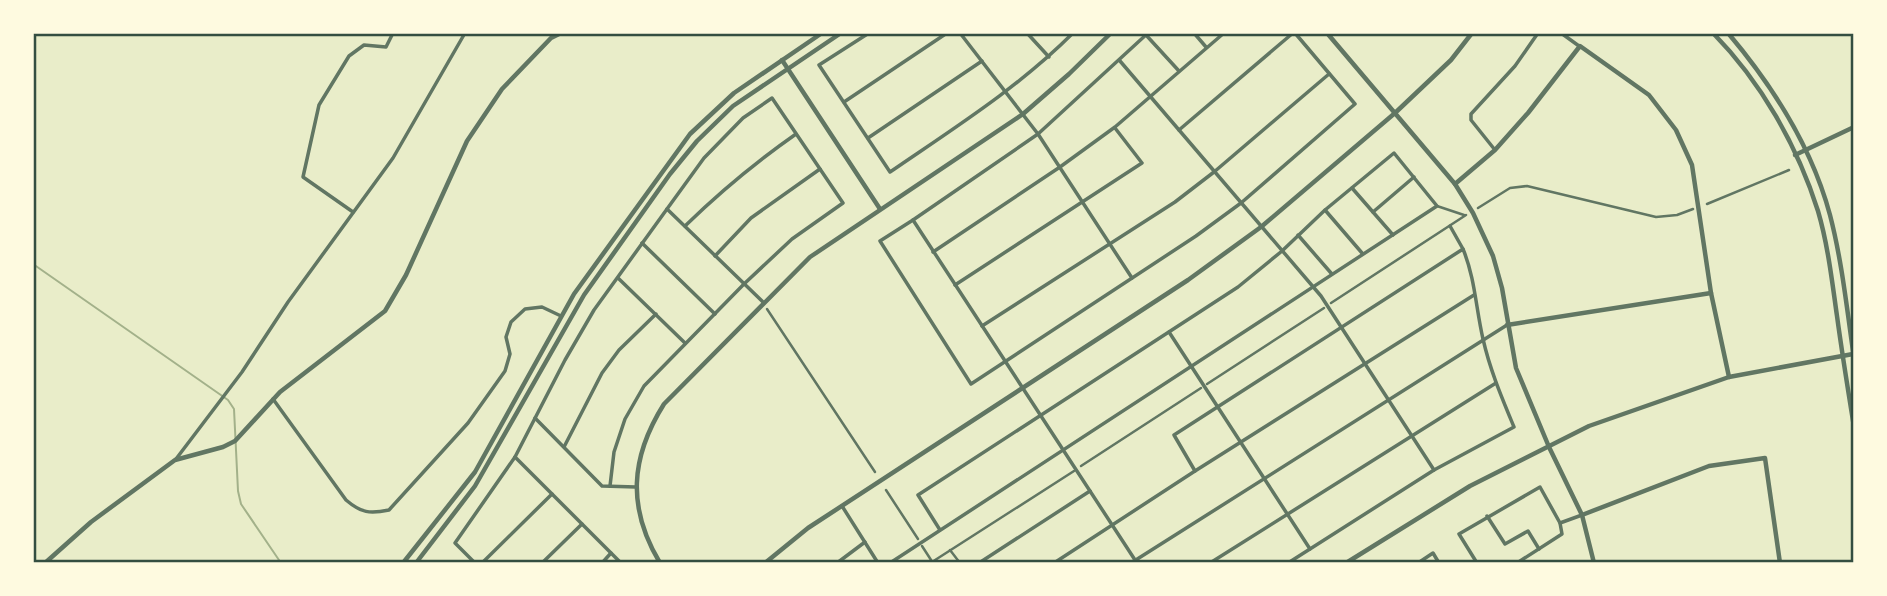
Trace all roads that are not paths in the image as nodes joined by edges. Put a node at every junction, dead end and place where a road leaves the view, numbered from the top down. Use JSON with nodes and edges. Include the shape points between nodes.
{"nodes":[{"id":1,"x":393,"y":33,"type":"edge"},
{"id":2,"x":465,"y":33,"type":"edge"},
{"id":3,"x":561,"y":33,"type":"edge"},
{"id":4,"x":822,"y":33,"type":"edge"},
{"id":5,"x":841,"y":33,"type":"edge"},
{"id":6,"x":869,"y":33,"type":"edge"},
{"id":7,"x":947,"y":33,"type":"edge"},
{"id":8,"x":960,"y":33,"type":"edge"},
{"id":9,"x":1027,"y":33,"type":"edge"},
{"id":10,"x":1073,"y":33,"type":"edge"},
{"id":11,"x":1111,"y":33,"type":"edge"},
{"id":12,"x":1194,"y":33,"type":"edge"},
{"id":13,"x":1224,"y":33,"type":"edge"},
{"id":14,"x":1294,"y":33,"type":"edge"},
{"id":15,"x":1327,"y":33,"type":"edge"},
{"id":16,"x":1472,"y":33,"type":"edge"},
{"id":17,"x":1538,"y":33,"type":"edge"},
{"id":18,"x":1561,"y":33,"type":"edge"},
{"id":19,"x":1713,"y":33,"type":"edge"},
{"id":20,"x":1728,"y":33,"type":"edge"},
{"id":21,"x":1147,"y":34,"type":"edge"},
{"id":22,"x":1580,"y":46,"type":"junction"},
{"id":23,"x":1206,"y":48,"type":"junction"},
{"id":24,"x":1049,"y":57,"type":"junction"},
{"id":25,"x":782,"y":60,"type":"junction"},
{"id":26,"x":1120,"y":60,"type":"junction"},
{"id":27,"x":982,"y":61,"type":"junction"},
{"id":28,"x":788,"y":70,"type":"junction"},
{"id":29,"x":1179,"y":71,"type":"junction"},
{"id":30,"x":1329,"y":74,"type":"junction"},
{"id":31,"x":1007,"y":92,"type":"junction"},
{"id":32,"x":1150,"y":96,"type":"junction"},
{"id":33,"x":844,"y":102,"type":"junction"},
{"id":34,"x":1395,"y":113,"type":"junction"},
{"id":35,"x":1023,"y":114,"type":"junction"},
{"id":36,"x":1115,"y":127,"type":"junction"},
{"id":37,"x":1854,"y":127,"type":"edge"},
{"id":38,"x":1179,"y":130,"type":"junction"},
{"id":39,"x":797,"y":134,"type":"junction"},
{"id":40,"x":1038,"y":134,"type":"junction"},
{"id":41,"x":868,"y":138,"type":"junction"},
{"id":42,"x":1495,"y":150,"type":"junction"},
{"id":43,"x":1804,"y":150,"type":"junction"},
{"id":44,"x":1795,"y":155,"type":"junction"},
{"id":45,"x":1060,"y":167,"type":"junction"},
{"id":46,"x":820,"y":169,"type":"junction"},
{"id":47,"x":1789,"y":170,"type":"dead end"},
{"id":48,"x":1214,"y":172,"type":"junction"},
{"id":49,"x":1414,"y":177,"type":"junction"},
{"id":50,"x":1455,"y":184,"type":"junction"},
{"id":51,"x":1352,"y":188,"type":"junction"},
{"id":52,"x":1083,"y":202,"type":"junction"},
{"id":53,"x":1241,"y":202,"type":"junction"},
{"id":54,"x":1707,"y":204,"type":"dead end"},
{"id":55,"x":1437,"y":206,"type":"junction"},
{"id":56,"x":1478,"y":208,"type":"dead end"},
{"id":57,"x":667,"y":209,"type":"junction"},
{"id":58,"x":880,"y":209,"type":"junction"},
{"id":59,"x":1693,"y":209,"type":"dead end"},
{"id":60,"x":1325,"y":210,"type":"junction"},
{"id":61,"x":353,"y":212,"type":"junction"},
{"id":62,"x":1373,"y":212,"type":"junction"},
{"id":63,"x":913,"y":220,"type":"junction"},
{"id":64,"x":685,"y":226,"type":"junction"},
{"id":65,"x":1450,"y":226,"type":"junction"},
{"id":66,"x":1261,"y":227,"type":"junction"},
{"id":67,"x":1393,"y":234,"type":"junction"},
{"id":68,"x":1298,"y":235,"type":"junction"},
{"id":69,"x":642,"y":243,"type":"junction"},
{"id":70,"x":1110,"y":244,"type":"junction"},
{"id":71,"x":1463,"y":249,"type":"junction"},
{"id":72,"x":933,"y":251,"type":"junction"},
{"id":73,"x":1282,"y":251,"type":"junction"},
{"id":74,"x":1363,"y":254,"type":"junction"},
{"id":75,"x":715,"y":256,"type":"junction"},
{"id":76,"x":1331,"y":274,"type":"junction"},
{"id":77,"x":618,"y":278,"type":"junction"},
{"id":78,"x":1132,"y":278,"type":"junction"},
{"id":79,"x":744,"y":284,"type":"junction"},
{"id":80,"x":955,"y":285,"type":"junction"},
{"id":81,"x":1313,"y":286,"type":"junction"},
{"id":82,"x":1711,"y":293,"type":"junction"},
{"id":83,"x":1475,"y":294,"type":"junction"},
{"id":84,"x":763,"y":302,"type":"junction"},
{"id":85,"x":1331,"y":303,"type":"dead end"},
{"id":86,"x":1324,"y":307,"type":"dead end"},
{"id":87,"x":767,"y":309,"type":"dead end"},
{"id":88,"x":656,"y":314,"type":"junction"},
{"id":89,"x":715,"y":314,"type":"junction"},
{"id":90,"x":561,"y":316,"type":"junction"},
{"id":91,"x":1507,"y":325,"type":"junction"},
{"id":92,"x":982,"y":326,"type":"junction"},
{"id":93,"x":1342,"y":327,"type":"junction"},
{"id":94,"x":1169,"y":332,"type":"junction"},
{"id":95,"x":1483,"y":340,"type":"junction"},
{"id":96,"x":685,"y":343,"type":"junction"},
{"id":97,"x":1842,"y":355,"type":"junction"},
{"id":98,"x":1853,"y":356,"type":"edge"},
{"id":99,"x":1006,"y":361,"type":"junction"},
{"id":100,"x":1365,"y":365,"type":"junction"},
{"id":101,"x":1190,"y":368,"type":"junction"},
{"id":102,"x":1729,"y":377,"type":"junction"},
{"id":103,"x":1496,"y":383,"type":"junction"},
{"id":104,"x":1207,"y":384,"type":"dead end"},
{"id":105,"x":1023,"y":388,"type":"junction"},
{"id":106,"x":1201,"y":388,"type":"dead end"},
{"id":107,"x":273,"y":399,"type":"junction"},
{"id":108,"x":1388,"y":401,"type":"junction"},
{"id":109,"x":1217,"y":407,"type":"junction"},
{"id":110,"x":1041,"y":415,"type":"junction"},
{"id":111,"x":535,"y":418,"type":"junction"},
{"id":112,"x":1854,"y":427,"type":"edge"},
{"id":113,"x":1410,"y":435,"type":"junction"},
{"id":114,"x":1240,"y":442,"type":"junction"},
{"id":115,"x":564,"y":447,"type":"junction"},
{"id":116,"x":1549,"y":447,"type":"junction"},
{"id":117,"x":1063,"y":449,"type":"junction"},
{"id":118,"x":515,"y":457,"type":"junction"},
{"id":119,"x":175,"y":460,"type":"junction"},
{"id":120,"x":1081,"y":466,"type":"dead end"},
{"id":121,"x":1434,"y":470,"type":"junction"},
{"id":122,"x":1074,"y":471,"type":"dead end"},
{"id":123,"x":1195,"y":471,"type":"junction"},
{"id":124,"x":875,"y":472,"type":"dead end"},
{"id":125,"x":1263,"y":478,"type":"junction"},
{"id":126,"x":610,"y":486,"type":"junction"},
{"id":127,"x":636,"y":487,"type":"junction"},
{"id":128,"x":886,"y":490,"type":"dead end"},
{"id":129,"x":1090,"y":491,"type":"junction"},
{"id":130,"x":552,"y":494,"type":"junction"},
{"id":131,"x":842,"y":506,"type":"junction"},
{"id":132,"x":1286,"y":513,"type":"junction"},
{"id":133,"x":1582,"y":515,"type":"junction"},
{"id":134,"x":1487,"y":516,"type":"junction"},
{"id":135,"x":1560,"y":523,"type":"junction"},
{"id":136,"x":582,"y":524,"type":"junction"},
{"id":137,"x":1113,"y":525,"type":"junction"},
{"id":138,"x":940,"y":530,"type":"junction"},
{"id":139,"x":918,"y":539,"type":"dead end"},
{"id":140,"x":864,"y":542,"type":"junction"},
{"id":141,"x":922,"y":546,"type":"dead end"},
{"id":142,"x":1309,"y":548,"type":"junction"},
{"id":143,"x":1539,"y":548,"type":"junction"},
{"id":144,"x":950,"y":551,"type":"junction"},
{"id":145,"x":611,"y":553,"type":"junction"},
{"id":146,"x":1136,"y":561,"type":"edge"},
{"id":147,"x":933,"y":562,"type":"edge"},
{"id":148,"x":45,"y":563,"type":"edge"},
{"id":149,"x":403,"y":563,"type":"edge"},
{"id":150,"x":416,"y":563,"type":"edge"},
{"id":151,"x":475,"y":563,"type":"edge"},
{"id":152,"x":482,"y":563,"type":"edge"},
{"id":153,"x":542,"y":563,"type":"edge"},
{"id":154,"x":601,"y":563,"type":"edge"},
{"id":155,"x":621,"y":563,"type":"edge"},
{"id":156,"x":660,"y":563,"type":"edge"},
{"id":157,"x":765,"y":563,"type":"edge"},
{"id":158,"x":837,"y":563,"type":"edge"},
{"id":159,"x":878,"y":563,"type":"edge"},
{"id":160,"x":890,"y":563,"type":"edge"},
{"id":161,"x":960,"y":563,"type":"edge"},
{"id":162,"x":979,"y":563,"type":"edge"},
{"id":163,"x":1054,"y":563,"type":"edge"},
{"id":164,"x":1130,"y":563,"type":"edge"},
{"id":165,"x":1210,"y":563,"type":"edge"},
{"id":166,"x":1288,"y":563,"type":"edge"},
{"id":167,"x":1346,"y":563,"type":"edge"},
{"id":168,"x":1418,"y":563,"type":"edge"},
{"id":169,"x":1439,"y":563,"type":"edge"},
{"id":170,"x":1477,"y":563,"type":"edge"},
{"id":171,"x":1517,"y":563,"type":"edge"},
{"id":172,"x":1594,"y":563,"type":"edge"},
{"id":173,"x":1780,"y":563,"type":"edge"}],
"edges":[{"from":1,"to":61,"type":"street","via":[[386,47],[364,45],[349,56],[319,105],[314,124],[303,177]]},
{"from":2,"to":61,"type":"street","via":[[393,158]]},
{"from":3,"to":107,"type":"street","via":[[502,89],[467,141],[385,311]]},
{"from":4,"to":25,"type":"street"},
{"from":5,"to":28,"type":"street"},
{"from":6,"to":33,"type":"street","via":[[819,65]]},
{"from":7,"to":33,"type":"street"},
{"from":8,"to":27,"type":"street"},
{"from":9,"to":24,"type":"street"},
{"from":10,"to":24,"type":"street"},
{"from":11,"to":35,"type":"street"},
{"from":12,"to":23,"type":"street"},
{"from":13,"to":23,"type":"street"},
{"from":14,"to":30,"type":"street"},
{"from":14,"to":38,"type":"street"},
{"from":15,"to":34,"type":"street"},
{"from":16,"to":34,"type":"street","via":[[1451,60]]},
{"from":17,"to":42,"type":"street","via":[[1471,114]]},
{"from":18,"to":22,"type":"street"},
{"from":19,"to":44,"type":"street","via":[[1746,71]]},
{"from":20,"to":43,"type":"street","via":[[1779,103]]},
{"from":21,"to":26,"type":"street"},
{"from":21,"to":29,"type":"street"},
{"from":22,"to":42,"type":"street"},
{"from":22,"to":82,"type":"street","via":[[1649,95],[1676,130],[1692,165]]},
{"from":23,"to":29,"type":"street"},
{"from":24,"to":31,"type":"street"},
{"from":25,"to":28,"type":"street"},
{"from":25,"to":90,"type":"street","via":[[734,93],[690,134]]},
{"from":26,"to":32,"type":"street"},
{"from":26,"to":40,"type":"street"},
{"from":27,"to":31,"type":"street"},
{"from":27,"to":41,"type":"street"},
{"from":28,"to":58,"type":"street"},
{"from":28,"to":150,"type":"street","via":[[733,106],[670,174],[584,295],[475,486]]},
{"from":29,"to":32,"type":"street"},
{"from":30,"to":48,"type":"street"},
{"from":30,"to":53,"type":"street","via":[[1355,104]]},
{"from":31,"to":35,"type":"street"},
{"from":31,"to":41,"type":"street","via":[[890,172]]},
{"from":32,"to":36,"type":"street"},
{"from":32,"to":38,"type":"street"},
{"from":33,"to":41,"type":"street"},
{"from":34,"to":50,"type":"street"},
{"from":34,"to":66,"type":"street"},
{"from":35,"to":40,"type":"street"},
{"from":35,"to":58,"type":"street"},
{"from":36,"to":45,"type":"street"},
{"from":36,"to":52,"type":"street","via":[[1142,163]]},
{"from":37,"to":43,"type":"street"},
{"from":38,"to":48,"type":"street"},
{"from":39,"to":46,"type":"street"},
{"from":39,"to":57,"type":"street","via":[[772,97],[743,118],[704,158]]},
{"from":39,"to":64,"type":"street","via":[[722,189]]},
{"from":40,"to":45,"type":"street"},
{"from":40,"to":63,"type":"street"},
{"from":42,"to":50,"type":"street"},
{"from":43,"to":44,"type":"street"},
{"from":43,"to":98,"type":"street","via":[[1829,212]]},
{"from":44,"to":97,"type":"street","via":[[1825,240]]},
{"from":45,"to":52,"type":"street"},
{"from":45,"to":72,"type":"street"},
{"from":46,"to":75,"type":"street","via":[[751,218]]},
{"from":46,"to":79,"type":"street","via":[[843,203],[792,239]]},
{"from":47,"to":54,"type":"street"},
{"from":48,"to":53,"type":"street"},
{"from":48,"to":70,"type":"street"},
{"from":49,"to":51,"type":"street","via":[[1394,153]]},
{"from":49,"to":55,"type":"street"},
{"from":49,"to":62,"type":"street"},
{"from":50,"to":91,"type":"street","via":[[1493,256]]},
{"from":51,"to":60,"type":"street"},
{"from":51,"to":62,"type":"street"},
{"from":52,"to":70,"type":"street"},
{"from":52,"to":80,"type":"street"},
{"from":53,"to":66,"type":"street"},
{"from":53,"to":78,"type":"street"},
{"from":55,"to":65,"type":"street","via":[[1466,215]]},
{"from":55,"to":67,"type":"street"},
{"from":56,"to":59,"type":"street","via":[[1510,188],[1527,186],[1656,217]]},
{"from":57,"to":64,"type":"street"},
{"from":57,"to":69,"type":"street"},
{"from":58,"to":84,"type":"street","via":[[810,257]]},
{"from":60,"to":68,"type":"street"},
{"from":60,"to":74,"type":"street"},
{"from":61,"to":119,"type":"street"},
{"from":62,"to":67,"type":"street"},
{"from":63,"to":72,"type":"street"},
{"from":63,"to":99,"type":"street","via":[[880,241],[971,384]]},
{"from":64,"to":75,"type":"street"},
{"from":65,"to":71,"type":"street"},
{"from":65,"to":85,"type":"street"},
{"from":66,"to":73,"type":"street"},
{"from":66,"to":105,"type":"street"},
{"from":67,"to":74,"type":"street"},
{"from":68,"to":73,"type":"street"},
{"from":68,"to":76,"type":"street"},
{"from":69,"to":77,"type":"street"},
{"from":69,"to":89,"type":"street"},
{"from":70,"to":78,"type":"street"},
{"from":70,"to":92,"type":"street"},
{"from":71,"to":83,"type":"street"},
{"from":71,"to":93,"type":"street"},
{"from":72,"to":80,"type":"street"},
{"from":73,"to":81,"type":"street"},
{"from":73,"to":94,"type":"street","via":[[1238,287]]},
{"from":74,"to":76,"type":"street"},
{"from":75,"to":79,"type":"street"},
{"from":76,"to":81,"type":"street"},
{"from":77,"to":88,"type":"street"},
{"from":77,"to":111,"type":"street","via":[[594,310]]},
{"from":78,"to":99,"type":"street"},
{"from":79,"to":84,"type":"street"},
{"from":79,"to":89,"type":"street"},
{"from":80,"to":92,"type":"street"},
{"from":81,"to":93,"type":"street"},
{"from":81,"to":101,"type":"street"},
{"from":82,"to":91,"type":"street"},
{"from":82,"to":102,"type":"street"},
{"from":83,"to":95,"type":"street"},
{"from":83,"to":100,"type":"street"},
{"from":84,"to":127,"type":"street","via":[[664,404],[641,450]]},
{"from":86,"to":104,"type":"street"},
{"from":87,"to":124,"type":"street"},
{"from":88,"to":96,"type":"street"},
{"from":88,"to":115,"type":"street","via":[[602,373]]},
{"from":89,"to":96,"type":"street"},
{"from":90,"to":107,"type":"street","via":[[542,307],[525,309],[511,322],[505,371],[468,423],[390,510],[373,514],[346,500]]},
{"from":90,"to":149,"type":"street","via":[[475,472]]},
{"from":91,"to":95,"type":"street"},
{"from":91,"to":116,"type":"street","via":[[1516,368]]},
{"from":92,"to":99,"type":"street"},
{"from":93,"to":100,"type":"street"},
{"from":93,"to":109,"type":"street"},
{"from":94,"to":101,"type":"street"},
{"from":94,"to":110,"type":"street"},
{"from":95,"to":103,"type":"street"},
{"from":95,"to":108,"type":"street"},
{"from":96,"to":126,"type":"street","via":[[644,386],[625,419],[614,452]]},
{"from":97,"to":98,"type":"street"},
{"from":97,"to":102,"type":"street"},
{"from":97,"to":112,"type":"street"},
{"from":99,"to":105,"type":"street"},
{"from":100,"to":108,"type":"street"},
{"from":100,"to":114,"type":"street"},
{"from":101,"to":109,"type":"street"},
{"from":101,"to":117,"type":"street"},
{"from":102,"to":116,"type":"street","via":[[1589,426]]},
{"from":103,"to":113,"type":"street"},
{"from":103,"to":121,"type":"street","via":[[1514,427]]},
{"from":105,"to":110,"type":"street"},
{"from":105,"to":131,"type":"street"},
{"from":106,"to":120,"type":"street"},
{"from":107,"to":119,"type":"street","via":[[235,441]]},
{"from":108,"to":113,"type":"street"},
{"from":108,"to":125,"type":"street"},
{"from":109,"to":114,"type":"street"},
{"from":109,"to":123,"type":"street","via":[[1174,435]]},
{"from":110,"to":117,"type":"street"},
{"from":110,"to":138,"type":"street","via":[[918,495]]},
{"from":111,"to":115,"type":"street"},
{"from":111,"to":118,"type":"street"},
{"from":113,"to":121,"type":"street"},
{"from":113,"to":132,"type":"street"},
{"from":114,"to":123,"type":"street"},
{"from":114,"to":125,"type":"street"},
{"from":115,"to":126,"type":"street","via":[[602,486]]},
{"from":116,"to":133,"type":"street"},
{"from":116,"to":167,"type":"street","via":[[1470,486]]},
{"from":117,"to":129,"type":"street"},
{"from":117,"to":138,"type":"street"},
{"from":118,"to":130,"type":"street"},
{"from":118,"to":151,"type":"street","via":[[455,543]]},
{"from":119,"to":148,"type":"street","via":[[91,522]]},
{"from":121,"to":142,"type":"street"},
{"from":122,"to":144,"type":"street"},
{"from":123,"to":137,"type":"street"},
{"from":125,"to":132,"type":"street"},
{"from":125,"to":146,"type":"street"},
{"from":126,"to":127,"type":"street"},
{"from":127,"to":156,"type":"street","via":[[643,528]]},
{"from":128,"to":139,"type":"street"},
{"from":129,"to":137,"type":"street"},
{"from":129,"to":162,"type":"street"},
{"from":130,"to":136,"type":"street"},
{"from":130,"to":152,"type":"street"},
{"from":131,"to":140,"type":"street"},
{"from":131,"to":157,"type":"street"},
{"from":132,"to":142,"type":"street"},
{"from":132,"to":165,"type":"street"},
{"from":133,"to":135,"type":"street"},
{"from":133,"to":172,"type":"street"},
{"from":133,"to":173,"type":"street","via":[[1709,466],[1765,458]]},
{"from":134,"to":135,"type":"street","via":[[1540,487]]},
{"from":134,"to":143,"type":"street","via":[[1505,544],[1528,531]]},
{"from":134,"to":170,"type":"street","via":[[1459,534]]},
{"from":135,"to":143,"type":"street","via":[[1562,534]]},
{"from":136,"to":145,"type":"street"},
{"from":136,"to":153,"type":"street"},
{"from":137,"to":146,"type":"street"},
{"from":137,"to":163,"type":"street"},
{"from":138,"to":160,"type":"street"},
{"from":140,"to":158,"type":"street"},
{"from":140,"to":159,"type":"street"},
{"from":141,"to":147,"type":"street"},
{"from":142,"to":166,"type":"street"},
{"from":143,"to":171,"type":"street"},
{"from":144,"to":147,"type":"street"},
{"from":144,"to":161,"type":"street"},
{"from":145,"to":154,"type":"street"},
{"from":145,"to":155,"type":"street"},
{"from":146,"to":164,"type":"street"},
{"from":168,"to":169,"type":"street","via":[[1433,553]]}]}
